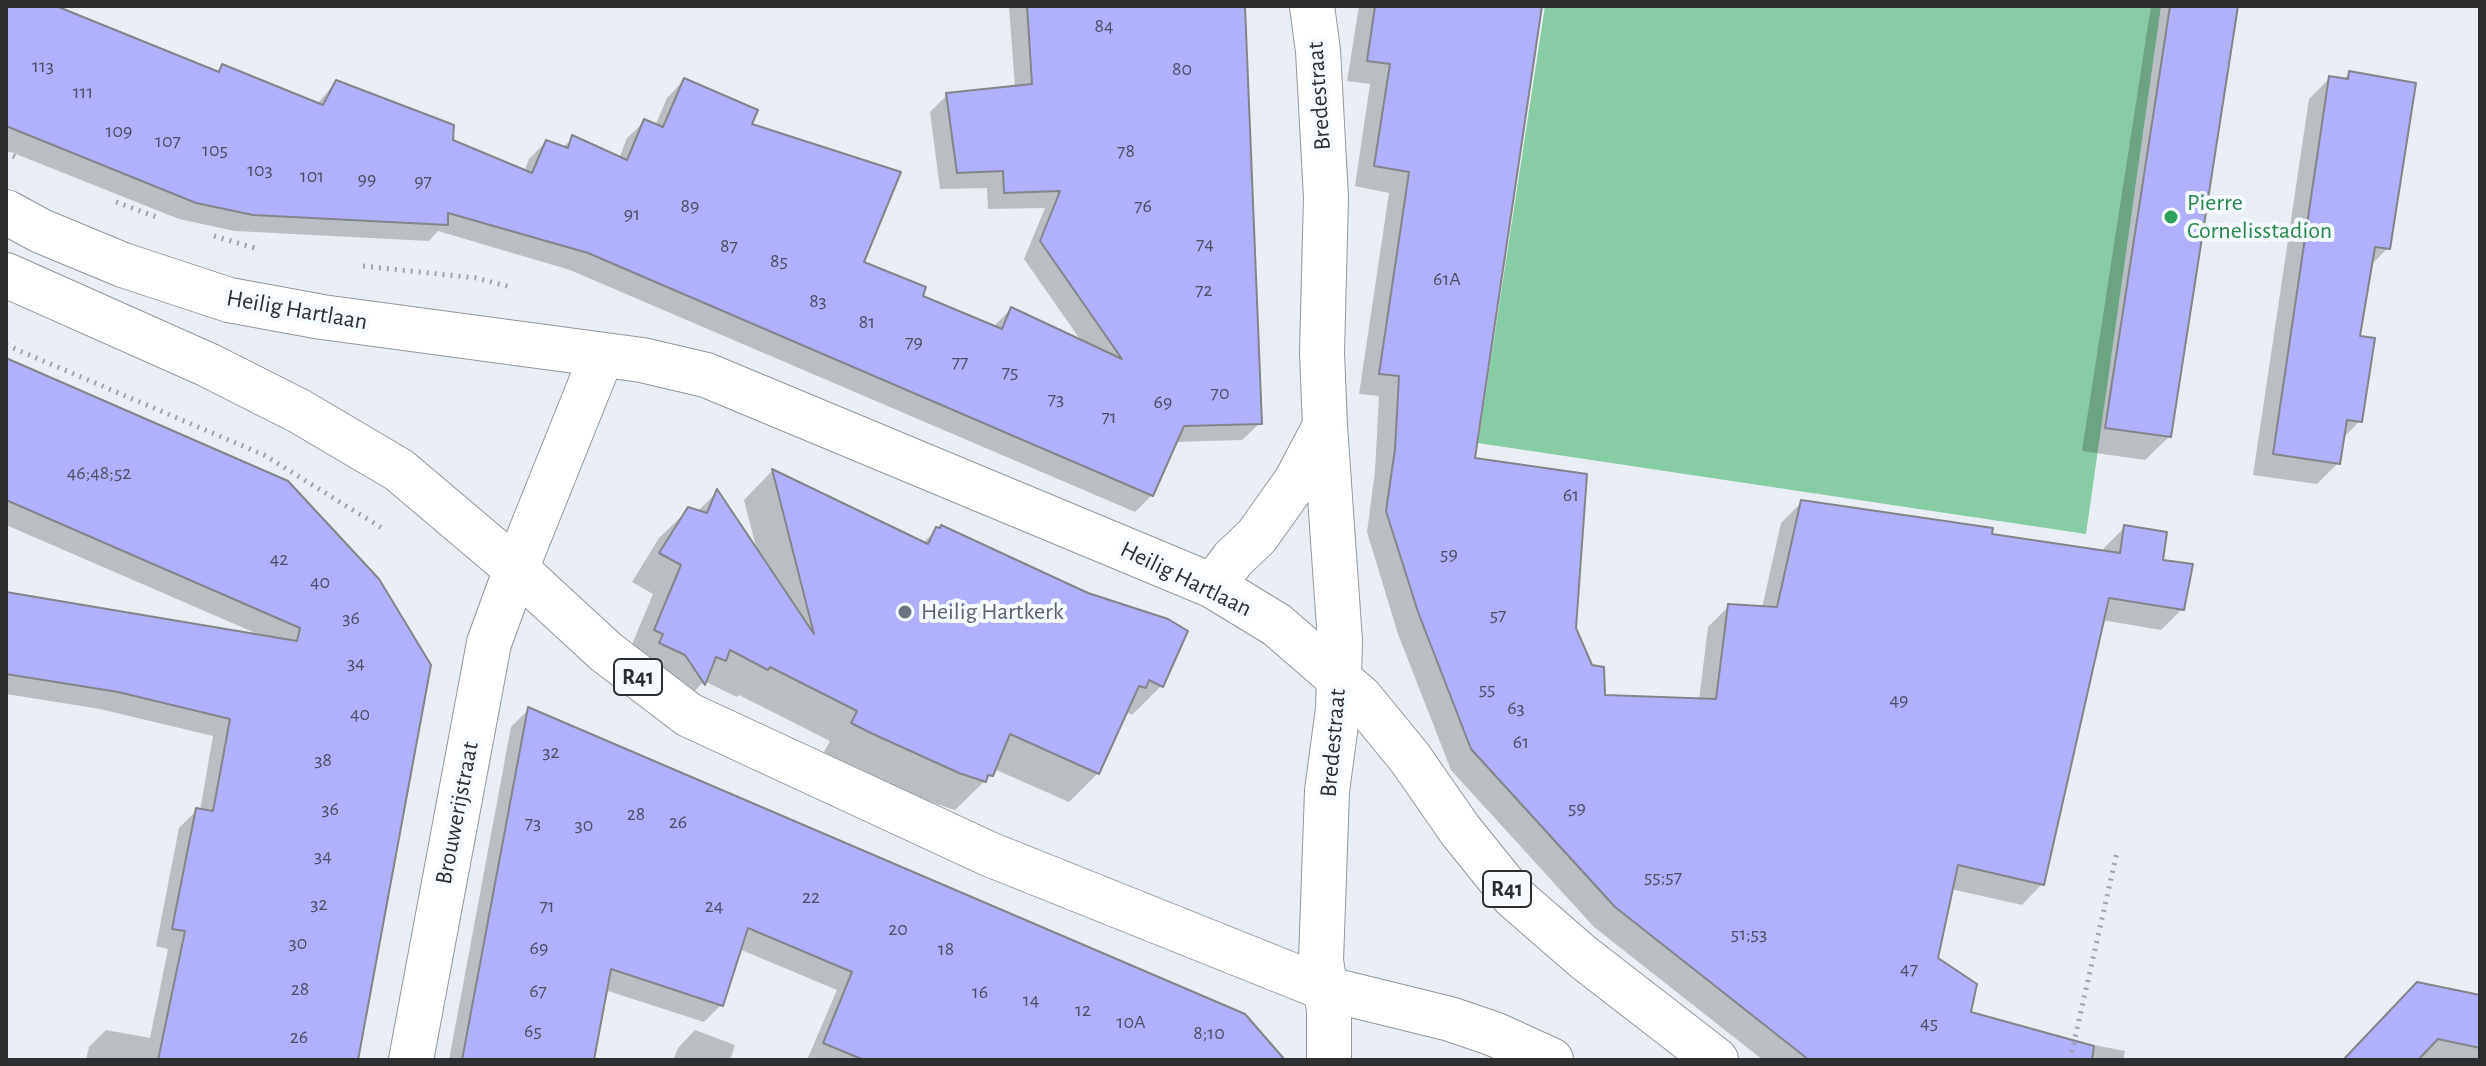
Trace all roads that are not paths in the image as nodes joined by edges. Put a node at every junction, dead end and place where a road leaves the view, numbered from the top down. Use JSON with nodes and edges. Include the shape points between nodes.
{"nodes":[{"id":1,"x":1312,"y":6,"type":"edge"},
{"id":2,"x":6,"y":212,"type":"edge"},
{"id":3,"x":6,"y":275,"type":"edge"},
{"id":4,"x":602,"y":355,"type":"junction"},
{"id":5,"x":1325,"y":426,"type":"junction"},
{"id":6,"x":516,"y":569,"type":"junction"},
{"id":7,"x":1213,"y":586,"type":"junction"},
{"id":8,"x":1339,"y":679,"type":"junction"},
{"id":9,"x":1324,"y":988,"type":"junction"},
{"id":10,"x":411,"y":1060,"type":"edge"},
{"id":11,"x":1329,"y":1060,"type":"edge"},
{"id":12,"x":1551,"y":1060,"type":"edge"},
{"id":13,"x":1716,"y":1060,"type":"edge"}],
"edges":[{"from":1,"to":5,"type":"main road","name":"Bredestraat","via":[[1326,197]]},
{"from":2,"to":4,"type":"main road","name":"Heilig Hartlaan","number":"R41","via":[[123,265],[229,300]]},
{"from":3,"to":6,"type":"main road","number":"R41","via":[[299,411],[399,470]]},
{"from":4,"to":6,"type":"main road"},
{"from":4,"to":7,"type":"main road","name":"Heilig Hartlaan","number":"R41","via":[[706,375]]},
{"from":5,"to":7,"type":"main road","via":[[1273,514]]},
{"from":5,"to":8,"type":"main road","name":"Bredestraat"},
{"from":6,"to":9,"type":"main road","number":"R41","via":[[606,652],[689,715],[989,854]]},
{"from":6,"to":10,"type":"main road","name":"Brouwerijstraat","via":[[489,643]]},
{"from":7,"to":8,"type":"main road","name":"Heilig Hartlaan","number":"R41","via":[[1277,625]]},
{"from":8,"to":9,"type":"main road","name":"Bredestraat","via":[[1327,791]]},
{"from":8,"to":13,"type":"main road","name":"Heilig Hartlaan","number":"R41","via":[[1410,758],[1514,897]]},
{"from":9,"to":11,"type":"main road","name":"Bredestraat"},
{"from":9,"to":12,"type":"main road","number":"R41","via":[[1450,1019]]}]}
